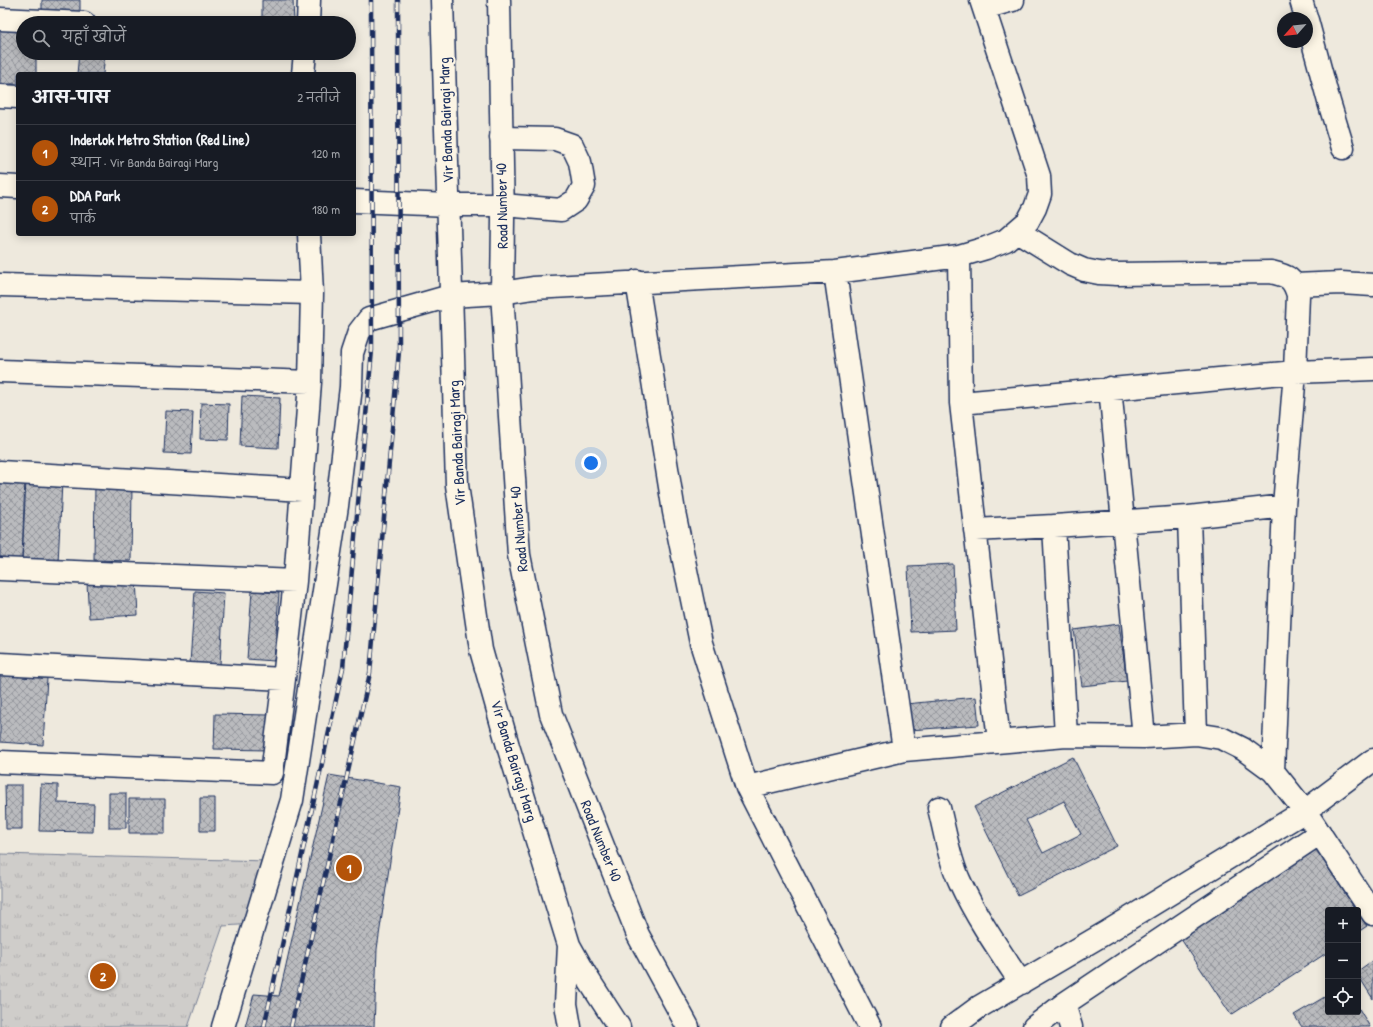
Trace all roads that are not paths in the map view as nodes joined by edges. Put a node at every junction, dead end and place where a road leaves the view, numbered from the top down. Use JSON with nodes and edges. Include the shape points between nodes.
{"nodes":[{"id":1,"x":309,"y":0,"type":"edge"},
{"id":2,"x":442,"y":0,"type":"edge"},
{"id":3,"x":498,"y":0,"type":"edge"},
{"id":4,"x":1013,"y":0,"type":"edge"},
{"id":5,"x":1302,"y":0,"type":"edge"},
{"id":6,"x":982,"y":4,"type":"edge"},
{"id":7,"x":1305,"y":12,"type":"edge"},
{"id":8,"x":308,"y":16,"type":"edge"},
{"id":9,"x":0,"y":19,"type":"edge"},
{"id":10,"x":16,"y":20,"type":"edge"},
{"id":11,"x":1313,"y":42,"type":"edge"},
{"id":12,"x":304,"y":60,"type":"edge"},
{"id":13,"x":303,"y":72,"type":"edge"},
{"id":14,"x":0,"y":96,"type":"edge"},
{"id":15,"x":16,"y":96,"type":"edge"},
{"id":16,"x":501,"y":138,"type":"junction"},
{"id":17,"x":1343,"y":148,"type":"dead end"},
{"id":18,"x":0,"y":186,"type":"edge"},
{"id":19,"x":16,"y":187,"type":"edge"},
{"id":20,"x":356,"y":201,"type":"edge"},
{"id":21,"x":449,"y":205,"type":"junction"},
{"id":22,"x":503,"y":205,"type":"junction"},
{"id":23,"x":1017,"y":231,"type":"junction"},
{"id":24,"x":309,"y":236,"type":"edge"},
{"id":25,"x":959,"y":256,"type":"junction"},
{"id":26,"x":835,"y":272,"type":"junction"},
{"id":27,"x":637,"y":281,"type":"junction"},
{"id":28,"x":0,"y":285,"type":"edge"},
{"id":29,"x":1295,"y":285,"type":"junction"},
{"id":30,"x":1373,"y":285,"type":"edge"},
{"id":31,"x":312,"y":293,"type":"junction"},
{"id":32,"x":502,"y":293,"type":"junction"},
{"id":33,"x":450,"y":296,"type":"junction"},
{"id":34,"x":1373,"y":369,"type":"edge"},
{"id":35,"x":0,"y":371,"type":"edge"},
{"id":36,"x":1294,"y":372,"type":"junction"},
{"id":37,"x":310,"y":382,"type":"junction"},
{"id":38,"x":1110,"y":388,"type":"junction"},
{"id":39,"x":961,"y":403,"type":"junction"},
{"id":40,"x":0,"y":472,"type":"edge"},
{"id":41,"x":302,"y":490,"type":"junction"},
{"id":42,"x":1284,"y":506,"type":"junction"},
{"id":43,"x":1189,"y":518,"type":"junction"},
{"id":44,"x":1123,"y":522,"type":"junction"},
{"id":45,"x":1054,"y":526,"type":"junction"},
{"id":46,"x":975,"y":530,"type":"junction"},
{"id":47,"x":0,"y":569,"type":"edge"},
{"id":48,"x":294,"y":581,"type":"junction"},
{"id":49,"x":0,"y":664,"type":"edge"},
{"id":50,"x":284,"y":679,"type":"junction"},
{"id":51,"x":1196,"y":734,"type":"junction"},
{"id":52,"x":1066,"y":736,"type":"junction"},
{"id":53,"x":1144,"y":737,"type":"junction"},
{"id":54,"x":999,"y":741,"type":"junction"},
{"id":55,"x":904,"y":750,"type":"junction"},
{"id":56,"x":1373,"y":760,"type":"edge"},
{"id":57,"x":0,"y":762,"type":"edge"},
{"id":58,"x":1273,"y":771,"type":"junction"},
{"id":59,"x":747,"y":787,"type":"junction"},
{"id":60,"x":939,"y":808,"type":"dead end"},
{"id":61,"x":1305,"y":811,"type":"junction"},
{"id":62,"x":1320,"y":833,"type":"junction"},
{"id":63,"x":1373,"y":914,"type":"edge"},
{"id":64,"x":569,"y":945,"type":"junction"},
{"id":65,"x":1021,"y":983,"type":"junction"},
{"id":66,"x":1064,"y":1004,"type":"junction"},
{"id":67,"x":222,"y":1027,"type":"edge"},
{"id":68,"x":570,"y":1027,"type":"edge"},
{"id":69,"x":619,"y":1027,"type":"edge"},
{"id":70,"x":688,"y":1027,"type":"edge"},
{"id":71,"x":870,"y":1027,"type":"edge"},
{"id":72,"x":952,"y":1027,"type":"edge"},
{"id":73,"x":1034,"y":1027,"type":"edge"},
{"id":74,"x":1071,"y":1027,"type":"edge"}],
"edges":[{"from":1,"to":8,"type":"street"},
{"from":2,"to":21,"type":"street","name":"Vir Banda Bairagi Marg"},
{"from":3,"to":16,"type":"street","name":"Road Number 40"},
{"from":4,"to":6,"type":"street"},
{"from":5,"to":7,"type":"street"},
{"from":6,"to":23,"type":"street","via":[[1039,176],[1040,194],[1035,208],[1028,221]]},
{"from":9,"to":10,"type":"street"},
{"from":11,"to":17,"type":"street"},
{"from":12,"to":13,"type":"street"},
{"from":14,"to":15,"type":"street"},
{"from":16,"to":22,"type":"street","name":"Road Number 40"},
{"from":16,"to":22,"type":"street","via":[[555,139],[572,145],[580,162],[584,186],[576,200],[561,210]]},
{"from":18,"to":19,"type":"street"},
{"from":20,"to":21,"type":"street"},
{"from":21,"to":22,"type":"street"},
{"from":21,"to":33,"type":"street","name":"Vir Banda Bairagi Marg"},
{"from":22,"to":32,"type":"street","name":"Road Number 40"},
{"from":23,"to":25,"type":"street","via":[[1006,240]]},
{"from":23,"to":29,"type":"street","via":[[1058,258],[1084,270],[1117,274],[1271,272],[1286,276]]},
{"from":24,"to":31,"type":"street"},
{"from":25,"to":26,"type":"street"},
{"from":25,"to":39,"type":"street"},
{"from":26,"to":27,"type":"street"},
{"from":26,"to":55,"type":"street"},
{"from":27,"to":32,"type":"street","via":[[533,288]]},
{"from":27,"to":59,"type":"street","via":[[674,512],[701,643]]},
{"from":28,"to":31,"type":"street"},
{"from":29,"to":30,"type":"street"},
{"from":29,"to":36,"type":"street","via":[[1298,295]]},
{"from":31,"to":37,"type":"street"},
{"from":32,"to":33,"type":"street"},
{"from":32,"to":70,"type":"street","name":"Road Number 40","via":[[519,555],[551,714],[638,935]]},
{"from":33,"to":64,"type":"street","name":"Vir Banda Bairagi Marg","via":[[457,484],[481,650]]},
{"from":33,"to":67,"type":"street","via":[[369,319],[359,332],[352,353],[351,387],[337,506],[292,800]]},
{"from":34,"to":36,"type":"street"},
{"from":35,"to":37,"type":"street"},
{"from":36,"to":38,"type":"street"},
{"from":36,"to":42,"type":"street"},
{"from":37,"to":41,"type":"street"},
{"from":38,"to":39,"type":"street"},
{"from":38,"to":44,"type":"street"},
{"from":39,"to":46,"type":"street"},
{"from":40,"to":41,"type":"street"},
{"from":41,"to":48,"type":"street"},
{"from":42,"to":43,"type":"street"},
{"from":42,"to":58,"type":"street"},
{"from":43,"to":44,"type":"street"},
{"from":43,"to":51,"type":"street"},
{"from":44,"to":45,"type":"street"},
{"from":44,"to":53,"type":"street"},
{"from":45,"to":46,"type":"street"},
{"from":45,"to":52,"type":"street"},
{"from":46,"to":54,"type":"street"},
{"from":47,"to":48,"type":"street"},
{"from":48,"to":50,"type":"street"},
{"from":49,"to":50,"type":"street"},
{"from":50,"to":57,"type":"street","via":[[272,773]]},
{"from":51,"to":53,"type":"street"},
{"from":51,"to":58,"type":"street","via":[[1221,738],[1243,749]]},
{"from":52,"to":53,"type":"street"},
{"from":52,"to":54,"type":"street"},
{"from":54,"to":55,"type":"street"},
{"from":55,"to":59,"type":"street"},
{"from":56,"to":61,"type":"street"},
{"from":58,"to":61,"type":"street"},
{"from":59,"to":71,"type":"street"},
{"from":60,"to":65,"type":"street","via":[[960,882]]},
{"from":61,"to":62,"type":"street"},
{"from":61,"to":65,"type":"street"},
{"from":62,"to":63,"type":"street"},
{"from":62,"to":66,"type":"street"},
{"from":64,"to":68,"type":"street","via":[[566,1004]]},
{"from":64,"to":69,"type":"street"},
{"from":65,"to":72,"type":"street","via":[[979,1007]]},
{"from":66,"to":73,"type":"street"},
{"from":66,"to":74,"type":"street"}]}
